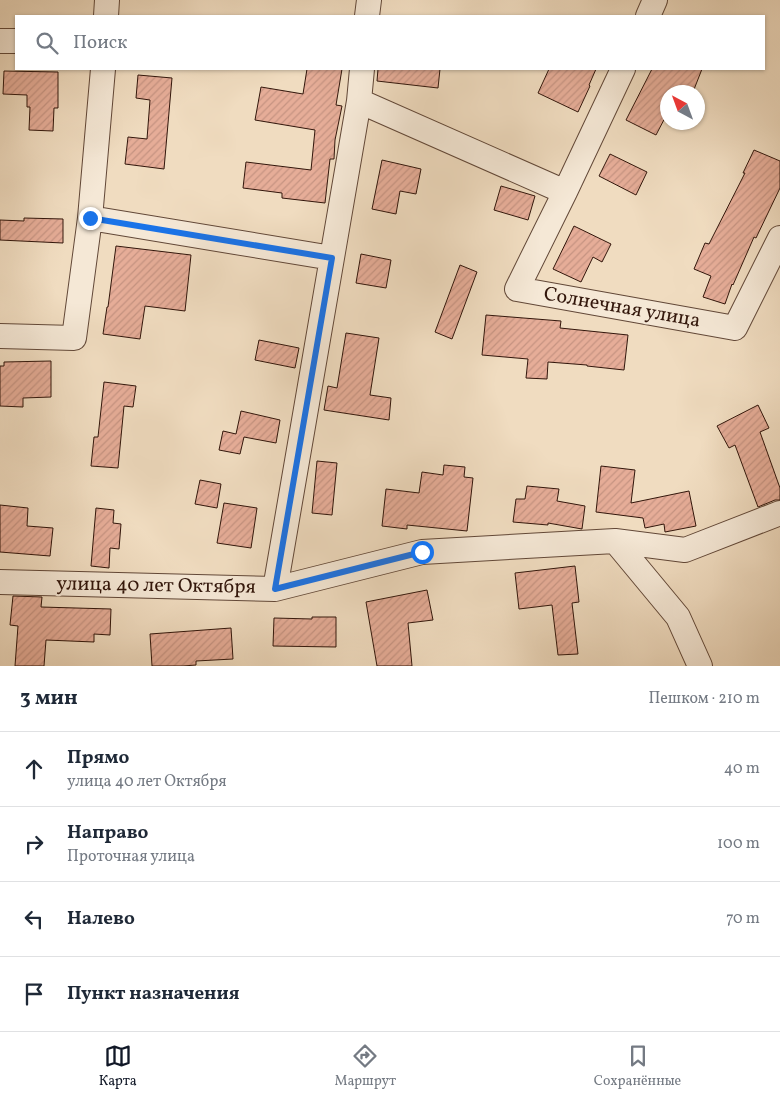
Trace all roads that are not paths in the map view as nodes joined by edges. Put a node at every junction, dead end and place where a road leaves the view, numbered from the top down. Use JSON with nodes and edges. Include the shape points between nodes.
{"nodes":[{"id":1,"x":107,"y":0,"type":"edge"},
{"id":2,"x":369,"y":0,"type":"edge"},
{"id":3,"x":655,"y":0,"type":"edge"},
{"id":4,"x":106,"y":15,"type":"edge"},
{"id":5,"x":367,"y":15,"type":"edge"},
{"id":6,"x":648,"y":15,"type":"edge"},
{"id":7,"x":0,"y":41,"type":"edge"},
{"id":8,"x":15,"y":41,"type":"edge"},
{"id":9,"x":103,"y":70,"type":"edge"},
{"id":10,"x":362,"y":70,"type":"edge"},
{"id":11,"x":623,"y":70,"type":"edge"},
{"id":12,"x":359,"y":101,"type":"junction"},
{"id":13,"x":565,"y":192,"type":"junction"},
{"id":14,"x":90,"y":218,"type":"junction"},
{"id":15,"x":780,"y":238,"type":"edge"},
{"id":16,"x":332,"y":258,"type":"junction"},
{"id":17,"x":0,"y":336,"type":"edge"},
{"id":18,"x":780,"y":513,"type":"edge"},
{"id":19,"x":615,"y":540,"type":"junction"},
{"id":20,"x":0,"y":582,"type":"edge"},
{"id":21,"x":275,"y":589,"type":"junction"},
{"id":22,"x":700,"y":666,"type":"edge"}],
"edges":[{"from":1,"to":4,"type":"street"},
{"from":2,"to":5,"type":"street"},
{"from":3,"to":6,"type":"street"},
{"from":7,"to":8,"type":"street"},
{"from":9,"to":14,"type":"street"},
{"from":10,"to":12,"type":"street"},
{"from":11,"to":13,"type":"street","name":"Солнечная улица"},
{"from":12,"to":13,"type":"street"},
{"from":12,"to":16,"type":"street"},
{"from":13,"to":15,"type":"street","name":"Солнечная улица","via":[[517,289],[735,328]]},
{"from":14,"to":16,"type":"street"},
{"from":14,"to":17,"type":"street","via":[[74,338]]},
{"from":16,"to":21,"type":"street"},
{"from":18,"to":19,"type":"street","name":"улица 40 лет Октября","via":[[685,550]]},
{"from":19,"to":21,"type":"street","name":"улица 40 лет Октября","via":[[422,552]]},
{"from":19,"to":22,"type":"street","via":[[678,617]]},
{"from":20,"to":21,"type":"street","name":"улица 40 лет Октября"}]}
